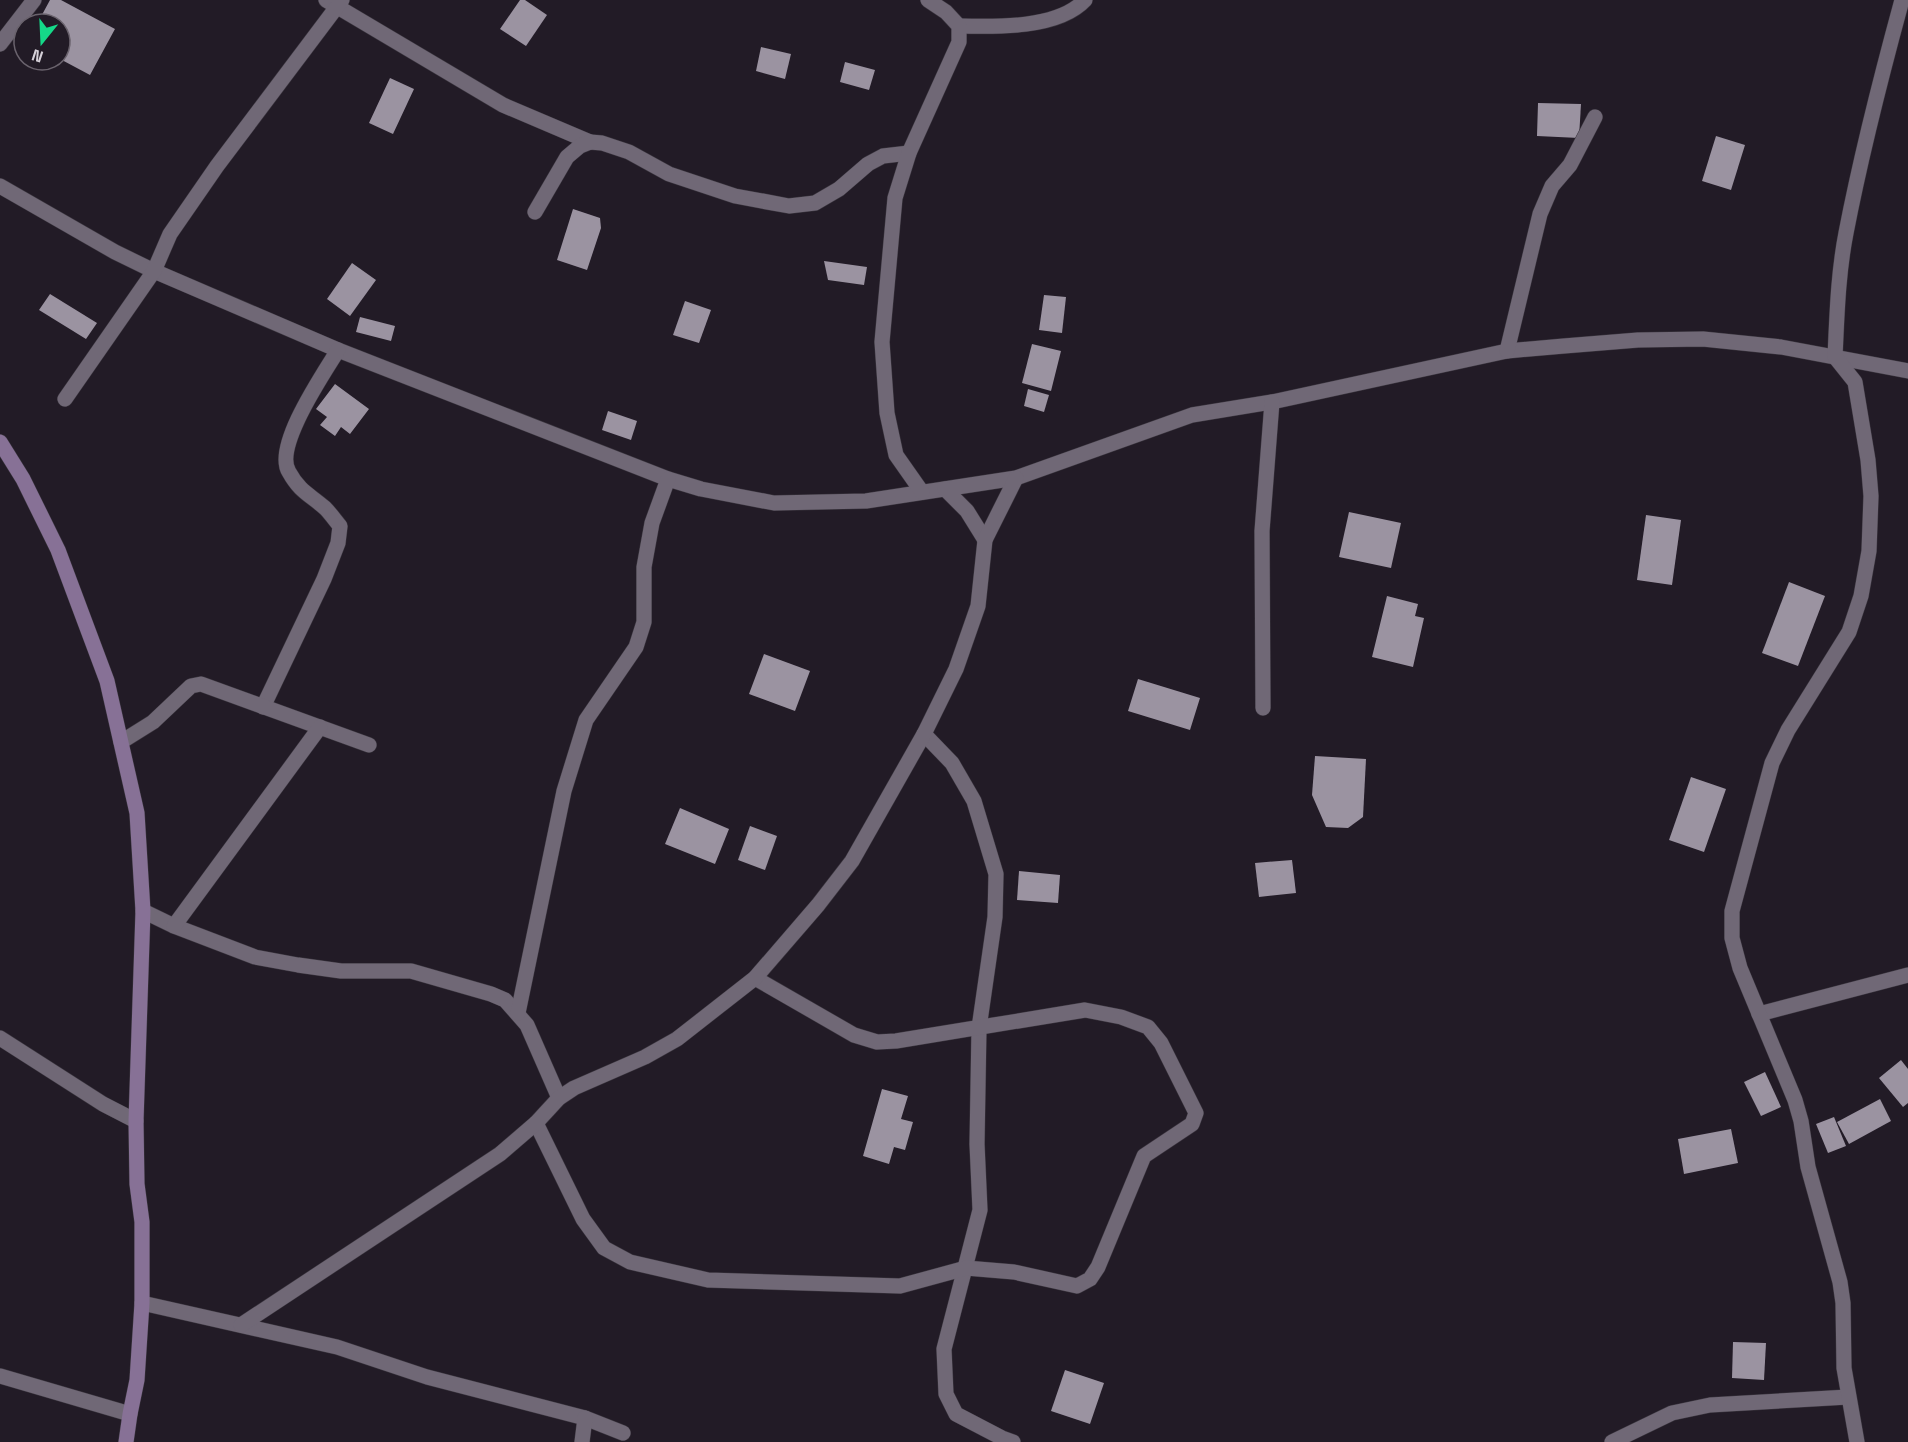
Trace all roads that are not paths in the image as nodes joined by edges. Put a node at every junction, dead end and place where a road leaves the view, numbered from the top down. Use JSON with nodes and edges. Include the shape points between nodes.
{"nodes":[{"id":1,"x":34,"y":0,"type":"edge"},
{"id":2,"x":928,"y":0,"type":"edge"},
{"id":3,"x":1084,"y":0,"type":"edge"},
{"id":4,"x":1902,"y":0,"type":"edge"},
{"id":5,"x":335,"y":3,"type":"edge"},
{"id":6,"x":958,"y":26,"type":"junction"},
{"id":7,"x":0,"y":44,"type":"edge"},
{"id":8,"x":1595,"y":117,"type":"dead end"},
{"id":9,"x":590,"y":142,"type":"junction"},
{"id":10,"x":909,"y":153,"type":"junction"},
{"id":11,"x":0,"y":186,"type":"edge"},
{"id":12,"x":535,"y":212,"type":"dead end"},
{"id":13,"x":154,"y":271,"type":"junction"},
{"id":14,"x":338,"y":350,"type":"junction"},
{"id":15,"x":1507,"y":351,"type":"junction"},
{"id":16,"x":1835,"y":357,"type":"junction"},
{"id":17,"x":1871,"y":364,"type":"junction"},
{"id":18,"x":1908,"y":371,"type":"edge"},
{"id":19,"x":1855,"y":382,"type":"junction"},
{"id":20,"x":65,"y":399,"type":"dead end"},
{"id":21,"x":1272,"y":402,"type":"junction"},
{"id":22,"x":0,"y":441,"type":"edge"},
{"id":23,"x":1016,"y":478,"type":"junction"},
{"id":24,"x":668,"y":479,"type":"junction"},
{"id":25,"x":945,"y":489,"type":"junction"},
{"id":26,"x":922,"y":492,"type":"junction"},
{"id":27,"x":986,"y":540,"type":"junction"},
{"id":28,"x":263,"y":707,"type":"junction"},
{"id":29,"x":1263,"y":708,"type":"dead end"},
{"id":30,"x":320,"y":727,"type":"junction"},
{"id":31,"x":924,"y":734,"type":"junction"},
{"id":32,"x":121,"y":742,"type":"junction"},
{"id":33,"x":369,"y":745,"type":"dead end"},
{"id":34,"x":143,"y":911,"type":"junction"},
{"id":35,"x":174,"y":926,"type":"junction"},
{"id":36,"x":1908,"y":975,"type":"edge"},
{"id":37,"x":755,"y":978,"type":"junction"},
{"id":38,"x":519,"y":1013,"type":"junction"},
{"id":39,"x":1760,"y":1014,"type":"junction"},
{"id":40,"x":979,"y":1028,"type":"junction"},
{"id":41,"x":0,"y":1038,"type":"edge"},
{"id":42,"x":559,"y":1098,"type":"junction"},
{"id":43,"x":136,"y":1121,"type":"junction"},
{"id":44,"x":536,"y":1124,"type":"junction"},
{"id":45,"x":966,"y":1268,"type":"junction"},
{"id":46,"x":142,"y":1303,"type":"junction"},
{"id":47,"x":241,"y":1324,"type":"junction"},
{"id":48,"x":0,"y":1376,"type":"edge"},
{"id":49,"x":1848,"y":1397,"type":"junction"},
{"id":50,"x":130,"y":1414,"type":"junction"},
{"id":51,"x":585,"y":1418,"type":"junction"},
{"id":52,"x":623,"y":1434,"type":"dead end"},
{"id":53,"x":126,"y":1442,"type":"edge"},
{"id":54,"x":582,"y":1442,"type":"edge"},
{"id":55,"x":1013,"y":1442,"type":"edge"},
{"id":56,"x":1612,"y":1442,"type":"edge"},
{"id":57,"x":1857,"y":1442,"type":"edge"}],
"edges":[{"from":1,"to":7,"type":"street"},
{"from":2,"to":6,"type":"street"},
{"from":3,"to":6,"type":"street","via":[[1076,9],[1048,21]]},
{"from":4,"to":16,"type":"street","via":[[1846,234]]},
{"from":5,"to":9,"type":"street","via":[[503,105]]},
{"from":5,"to":13,"type":"street","via":[[170,234]]},
{"from":6,"to":10,"type":"street","via":[[959,42]]},
{"from":8,"to":15,"type":"street","via":[[1570,165],[1552,186],[1540,214]]},
{"from":9,"to":10,"type":"street","via":[[629,152],[669,174],[735,196],[789,206],[815,203],[883,156]]},
{"from":9,"to":12,"type":"street","via":[[567,157]]},
{"from":10,"to":26,"type":"street","via":[[895,198],[882,342],[887,413],[896,455]]},
{"from":11,"to":13,"type":"street"},
{"from":13,"to":14,"type":"street"},
{"from":13,"to":20,"type":"street"},
{"from":14,"to":24,"type":"street"},
{"from":14,"to":28,"type":"street","via":[[299,414],[288,447],[286,469],[302,491],[326,509],[340,526],[338,543]]},
{"from":15,"to":16,"type":"street","via":[[1703,339]]},
{"from":15,"to":21,"type":"street"},
{"from":16,"to":17,"type":"street"},
{"from":16,"to":19,"type":"street"},
{"from":17,"to":18,"type":"street"},
{"from":17,"to":19,"type":"street"},
{"from":19,"to":39,"type":"street","via":[[1871,496],[1869,551],[1861,596],[1849,632],[1772,763],[1732,911],[1732,938],[1740,968]]},
{"from":21,"to":23,"type":"street","via":[[1192,415]]},
{"from":21,"to":29,"type":"street","via":[[1262,531]]},
{"from":22,"to":32,"type":"street","via":[[58,550],[107,681]]},
{"from":23,"to":25,"type":"street"},
{"from":23,"to":27,"type":"street"},
{"from":24,"to":26,"type":"street","via":[[774,503],[866,501]]},
{"from":24,"to":38,"type":"street","via":[[652,523],[644,567],[644,622],[636,647],[586,720],[564,791]]},
{"from":25,"to":26,"type":"street"},
{"from":25,"to":27,"type":"street","via":[[967,511]]},
{"from":27,"to":31,"type":"street","via":[[978,606],[956,669]]},
{"from":28,"to":30,"type":"street"},
{"from":28,"to":32,"type":"street","via":[[201,684],[191,686],[153,722]]},
{"from":30,"to":33,"type":"street"},
{"from":30,"to":35,"type":"street"},
{"from":31,"to":37,"type":"street","via":[[852,861]]},
{"from":31,"to":40,"type":"street","via":[[952,763],[974,801],[996,874],[995,917]]},
{"from":32,"to":34,"type":"street","via":[[137,813]]},
{"from":34,"to":35,"type":"street"},
{"from":34,"to":43,"type":"street"},
{"from":35,"to":38,"type":"street","via":[[255,957],[341,971],[411,971],[492,994]]},
{"from":36,"to":39,"type":"street"},
{"from":37,"to":40,"type":"street","via":[[854,1035],[878,1042]]},
{"from":37,"to":42,"type":"street","via":[[677,1039]]},
{"from":38,"to":42,"type":"street"},
{"from":39,"to":49,"type":"street","via":[[1795,1100],[1808,1167],[1840,1282]]},
{"from":40,"to":45,"type":"street","via":[[980,1210]]},
{"from":40,"to":45,"type":"street","via":[[1085,1010],[1148,1027],[1161,1043],[1196,1113],[1192,1124],[1144,1156],[1090,1279],[1077,1286],[1014,1272]]},
{"from":41,"to":43,"type":"street"},
{"from":42,"to":44,"type":"street"},
{"from":43,"to":46,"type":"street"},
{"from":44,"to":45,"type":"street","via":[[583,1219],[604,1248],[630,1262],[708,1280],[900,1286]]},
{"from":44,"to":47,"type":"street","via":[[500,1154]]},
{"from":45,"to":55,"type":"street","via":[[944,1349],[946,1394],[956,1414]]},
{"from":46,"to":47,"type":"street"},
{"from":46,"to":50,"type":"street","via":[[137,1380]]},
{"from":47,"to":51,"type":"street","via":[[337,1347],[427,1377]]},
{"from":48,"to":50,"type":"street"},
{"from":49,"to":56,"type":"street","via":[[1710,1405],[1672,1413]]},
{"from":49,"to":57,"type":"street"},
{"from":50,"to":53,"type":"street"},
{"from":51,"to":52,"type":"street"},
{"from":51,"to":54,"type":"street"}]}
